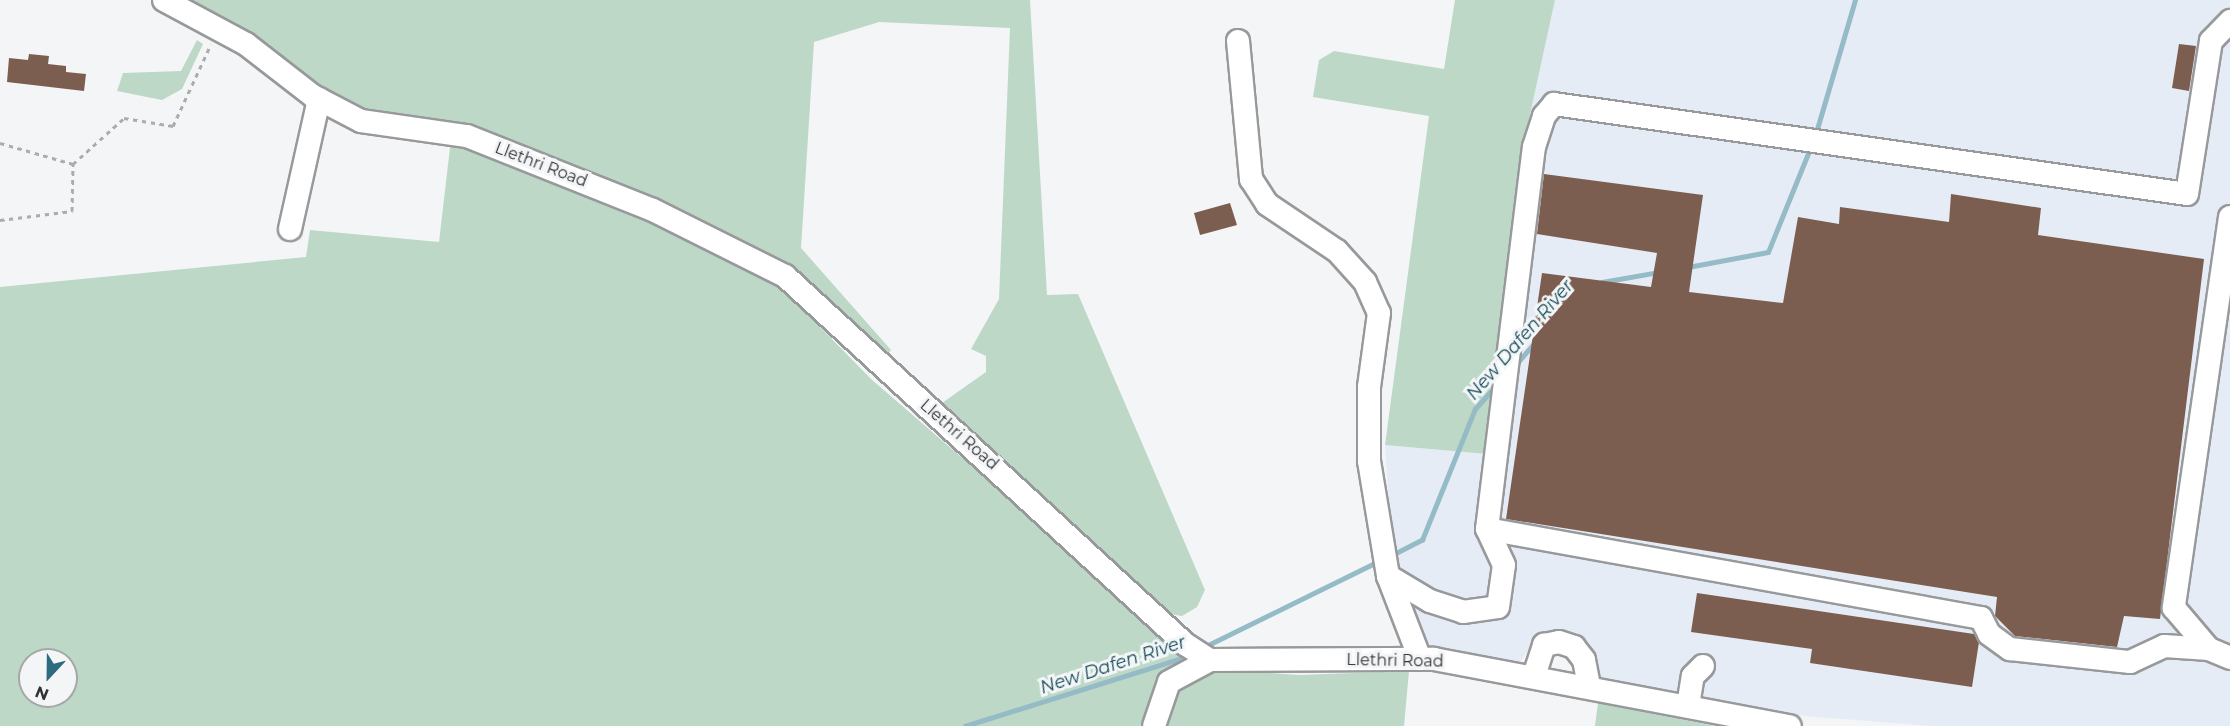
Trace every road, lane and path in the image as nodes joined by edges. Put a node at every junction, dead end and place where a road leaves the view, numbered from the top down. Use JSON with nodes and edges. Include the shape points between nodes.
{"nodes":[{"id":1,"x":164,"y":0,"type":"edge"},
{"id":2,"x":2230,"y":21,"type":"edge"},
{"id":3,"x":217,"y":32,"type":"junction"},
{"id":4,"x":1238,"y":41,"type":"dead end"},
{"id":5,"x":319,"y":99,"type":"junction"},
{"id":6,"x":0,"y":143,"type":"edge"},
{"id":7,"x":73,"y":164,"type":"junction"},
{"id":8,"x":2230,"y":217,"type":"edge"},
{"id":9,"x":0,"y":220,"type":"edge"},
{"id":10,"x":290,"y":229,"type":"dead end"},
{"id":11,"x":1487,"y":529,"type":"junction"},
{"id":12,"x":1388,"y":576,"type":"junction"},
{"id":13,"x":2209,"y":649,"type":"junction"},
{"id":14,"x":2230,"y":657,"type":"edge"},
{"id":15,"x":1420,"y":659,"type":"junction"},
{"id":16,"x":1210,"y":660,"type":"junction"},
{"id":17,"x":1702,"y":666,"type":"dead end"},
{"id":18,"x":1534,"y":676,"type":"junction"},
{"id":19,"x":1589,"y":686,"type":"junction"},
{"id":20,"x":1688,"y":706,"type":"junction"},
{"id":21,"x":1154,"y":726,"type":"edge"},
{"id":22,"x":1790,"y":726,"type":"edge"}],
"edges":[{"from":1,"to":3,"type":"street","name":"Llethri Road"},
{"from":2,"to":11,"type":"street","via":[[2211,41],[2187,194],[1554,104],[1544,116],[1534,147]]},
{"from":3,"to":5,"type":"street","name":"Llethri Road","via":[[246,44]]},
{"from":3,"to":7,"type":"path","via":[[172,126],[124,118]]},
{"from":4,"to":12,"type":"street","via":[[1251,179],[1267,204],[1337,251],[1365,282],[1379,312],[1369,387],[1369,461]]},
{"from":5,"to":10,"type":"street"},
{"from":5,"to":16,"type":"street","name":"Llethri Road","via":[[361,121],[467,136],[653,210],[784,276],[1185,644]]},
{"from":6,"to":7,"type":"path"},
{"from":7,"to":9,"type":"path","via":[[72,211]]},
{"from":8,"to":13,"type":"street","via":[[2174,608]]},
{"from":11,"to":12,"type":"street","via":[[1504,565],[1498,607],[1463,612],[1430,602]]},
{"from":11,"to":13,"type":"street","via":[[1981,618],[1989,634],[2010,649],[2130,662],[2164,646]]},
{"from":12,"to":15,"type":"street"},
{"from":13,"to":14,"type":"street"},
{"from":15,"to":16,"type":"street","name":"Llethri Road"},
{"from":15,"to":18,"type":"street","name":"Llethri Road"},
{"from":16,"to":21,"type":"street","via":[[1169,682]]},
{"from":17,"to":20,"type":"street","via":[[1693,676]]},
{"from":18,"to":19,"type":"street","name":"Llethri Road"},
{"from":18,"to":19,"type":"street","via":[[1544,645],[1559,642],[1574,647],[1584,660]]},
{"from":19,"to":20,"type":"street","name":"Llethri Road"},
{"from":20,"to":22,"type":"street","name":"Llethri Road"}]}
